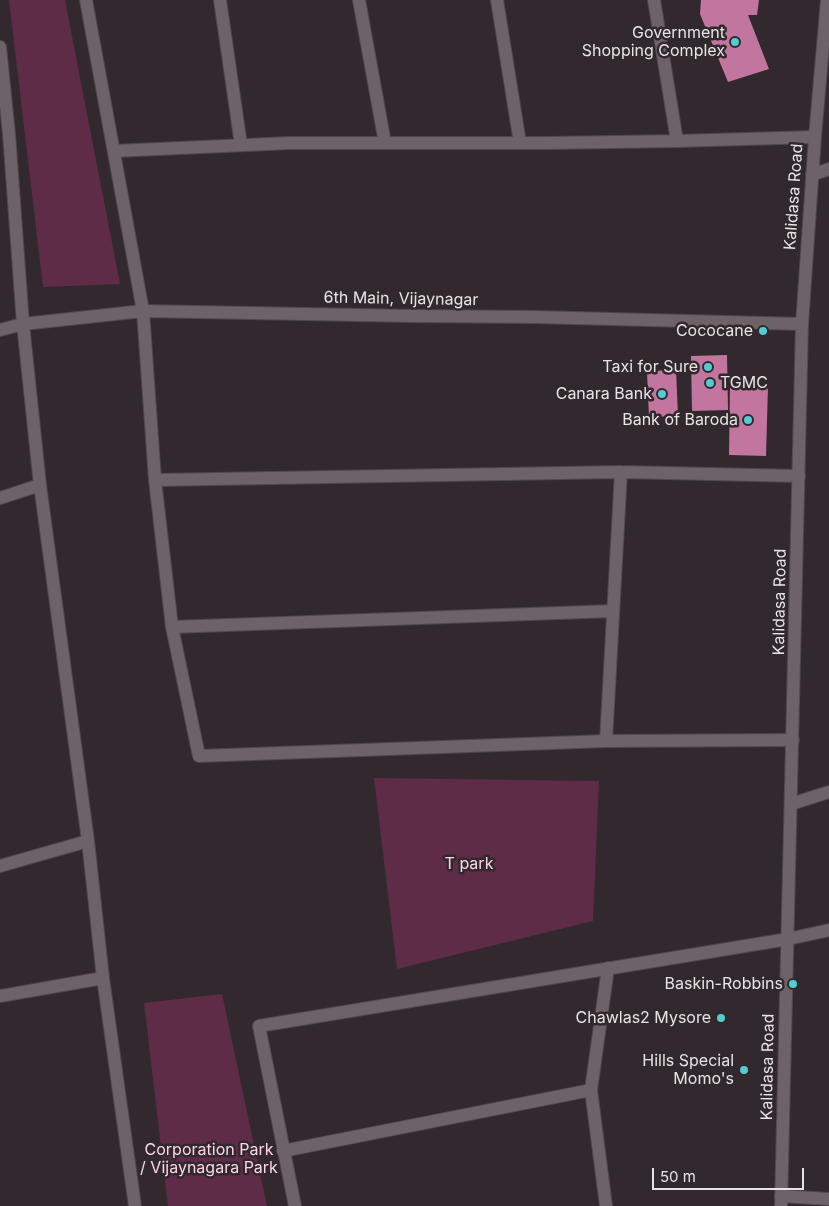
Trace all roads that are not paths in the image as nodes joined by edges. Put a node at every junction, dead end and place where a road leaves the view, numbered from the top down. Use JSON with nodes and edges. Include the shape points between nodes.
{"nodes":[{"id":1,"x":86,"y":0,"type":"edge"},
{"id":2,"x":220,"y":0,"type":"edge"},
{"id":3,"x":359,"y":0,"type":"edge"},
{"id":4,"x":497,"y":0,"type":"edge"},
{"id":5,"x":654,"y":0,"type":"edge"},
{"id":6,"x":827,"y":0,"type":"edge"},
{"id":7,"x":0,"y":47,"type":"edge"},
{"id":8,"x":4,"y":135,"type":"edge"},
{"id":9,"x":815,"y":137,"type":"junction"},
{"id":10,"x":677,"y":141,"type":"junction"},
{"id":11,"x":386,"y":143,"type":"junction"},
{"id":12,"x":520,"y":143,"type":"junction"},
{"id":13,"x":241,"y":146,"type":"junction"},
{"id":14,"x":114,"y":151,"type":"junction"},
{"id":15,"x":829,"y":169,"type":"edge"},
{"id":16,"x":812,"y":175,"type":"junction"},
{"id":17,"x":143,"y":311,"type":"junction"},
{"id":18,"x":24,"y":324,"type":"junction"},
{"id":19,"x":802,"y":324,"type":"junction"},
{"id":20,"x":0,"y":330,"type":"edge"},
{"id":21,"x":621,"y":472,"type":"junction"},
{"id":22,"x":799,"y":476,"type":"junction"},
{"id":23,"x":155,"y":480,"type":"junction"},
{"id":24,"x":40,"y":485,"type":"junction"},
{"id":25,"x":0,"y":498,"type":"edge"},
{"id":26,"x":613,"y":612,"type":"junction"},
{"id":27,"x":172,"y":627,"type":"junction"},
{"id":28,"x":793,"y":740,"type":"junction"},
{"id":29,"x":606,"y":741,"type":"junction"},
{"id":30,"x":829,"y":792,"type":"edge"},
{"id":31,"x":791,"y":804,"type":"junction"},
{"id":32,"x":88,"y":841,"type":"junction"},
{"id":33,"x":0,"y":866,"type":"edge"},
{"id":34,"x":829,"y":930,"type":"edge"},
{"id":35,"x":788,"y":939,"type":"junction"},
{"id":36,"x":608,"y":968,"type":"junction"},
{"id":37,"x":103,"y":978,"type":"junction"},
{"id":38,"x":0,"y":996,"type":"edge"},
{"id":39,"x":591,"y":1090,"type":"junction"},
{"id":40,"x":283,"y":1151,"type":"junction"},
{"id":41,"x":829,"y":1199,"type":"edge"},
{"id":42,"x":781,"y":1201,"type":"edge"},
{"id":43,"x":134,"y":1206,"type":"edge"},
{"id":44,"x":295,"y":1206,"type":"edge"},
{"id":45,"x":606,"y":1206,"type":"edge"}],
"edges":[{"from":1,"to":14,"type":"street"},
{"from":2,"to":13,"type":"street"},
{"from":3,"to":11,"type":"street"},
{"from":4,"to":12,"type":"street"},
{"from":5,"to":10,"type":"street"},
{"from":6,"to":9,"type":"street","name":"Kalidasa Road"},
{"from":7,"to":8,"type":"street"},
{"from":8,"to":18,"type":"street"},
{"from":9,"to":10,"type":"street"},
{"from":9,"to":16,"type":"street","name":"Kalidasa Road"},
{"from":10,"to":12,"type":"street"},
{"from":11,"to":12,"type":"street"},
{"from":11,"to":13,"type":"street"},
{"from":13,"to":14,"type":"street"},
{"from":14,"to":17,"type":"street"},
{"from":15,"to":16,"type":"street"},
{"from":16,"to":19,"type":"street","name":"Kalidasa Road"},
{"from":17,"to":18,"type":"street","name":"6th Main, Vijaynagar"},
{"from":17,"to":19,"type":"street","name":"6th Main, Vijaynagar"},
{"from":17,"to":23,"type":"street"},
{"from":18,"to":20,"type":"street","name":"6th Main, Vijaynagar"},
{"from":18,"to":24,"type":"street"},
{"from":19,"to":22,"type":"street","name":"Kalidasa Road"},
{"from":21,"to":22,"type":"street"},
{"from":21,"to":23,"type":"street"},
{"from":21,"to":26,"type":"street"},
{"from":22,"to":28,"type":"street","name":"Kalidasa Road"},
{"from":23,"to":27,"type":"street"},
{"from":24,"to":25,"type":"street"},
{"from":24,"to":32,"type":"street"},
{"from":26,"to":27,"type":"street"},
{"from":26,"to":29,"type":"street"},
{"from":27,"to":29,"type":"street","via":[[199,756]]},
{"from":28,"to":29,"type":"street"},
{"from":28,"to":31,"type":"street","name":"Kalidasa Road"},
{"from":30,"to":31,"type":"street"},
{"from":31,"to":35,"type":"street","name":"Kalidasa Road"},
{"from":32,"to":33,"type":"street"},
{"from":32,"to":37,"type":"street"},
{"from":34,"to":35,"type":"street"},
{"from":35,"to":36,"type":"street"},
{"from":35,"to":42,"type":"street","name":"Kalidasa Road"},
{"from":36,"to":39,"type":"street"},
{"from":36,"to":40,"type":"street","via":[[259,1026]]},
{"from":37,"to":38,"type":"street"},
{"from":37,"to":43,"type":"street"},
{"from":39,"to":40,"type":"street"},
{"from":39,"to":45,"type":"street"},
{"from":40,"to":44,"type":"street"},
{"from":41,"to":42,"type":"street"}]}
